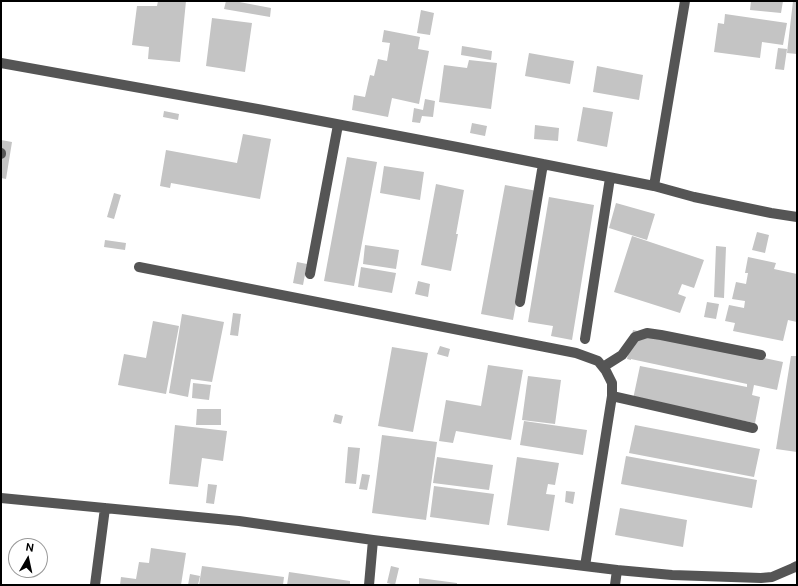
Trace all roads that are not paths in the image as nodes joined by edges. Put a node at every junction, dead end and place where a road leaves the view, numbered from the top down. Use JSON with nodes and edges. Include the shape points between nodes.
{"nodes":[{"id":1,"x":685,"y":1,"type":"edge"},
{"id":2,"x":1,"y":63,"type":"edge"},
{"id":3,"x":338,"y":125,"type":"junction"},
{"id":4,"x":543,"y":164,"type":"junction"},
{"id":5,"x":610,"y":178,"type":"junction"},
{"id":6,"x":654,"y":186,"type":"junction"},
{"id":7,"x":797,"y":217,"type":"edge"},
{"id":8,"x":138,"y":267,"type":"dead end"},
{"id":9,"x":310,"y":274,"type":"dead end"},
{"id":10,"x":520,"y":302,"type":"dead end"},
{"id":11,"x":585,"y":339,"type":"dead end"},
{"id":12,"x":761,"y":354,"type":"dead end"},
{"id":13,"x":603,"y":367,"type":"junction"},
{"id":14,"x":612,"y":396,"type":"junction"},
{"id":15,"x":753,"y":428,"type":"dead end"},
{"id":16,"x":1,"y":498,"type":"edge"},
{"id":17,"x":105,"y":508,"type":"junction"},
{"id":18,"x":373,"y":540,"type":"junction"},
{"id":19,"x":585,"y":566,"type":"junction"},
{"id":20,"x":797,"y":566,"type":"edge"},
{"id":21,"x":617,"y":570,"type":"junction"},
{"id":22,"x":773,"y":581,"type":"edge"},
{"id":23,"x":95,"y":585,"type":"edge"},
{"id":24,"x":369,"y":585,"type":"edge"},
{"id":25,"x":615,"y":585,"type":"edge"}],
"edges":[{"from":1,"to":6,"type":"street"},
{"from":2,"to":3,"type":"street"},
{"from":3,"to":4,"type":"street"},
{"from":3,"to":9,"type":"street"},
{"from":4,"to":5,"type":"street"},
{"from":4,"to":10,"type":"street"},
{"from":5,"to":6,"type":"street"},
{"from":5,"to":11,"type":"street"},
{"from":6,"to":7,"type":"street","via":[[694,197]]},
{"from":8,"to":13,"type":"street","via":[[576,353],[598,361]]},
{"from":12,"to":13,"type":"street","via":[[647,333],[635,337],[622,355]]},
{"from":13,"to":14,"type":"street","via":[[612,383]]},
{"from":14,"to":15,"type":"street"},
{"from":14,"to":19,"type":"street"},
{"from":16,"to":17,"type":"street"},
{"from":17,"to":18,"type":"street","via":[[239,521]]},
{"from":17,"to":23,"type":"street"},
{"from":18,"to":19,"type":"street"},
{"from":18,"to":24,"type":"street"},
{"from":19,"to":21,"type":"street"},
{"from":20,"to":22,"type":"street"},
{"from":21,"to":22,"type":"street","via":[[761,578]]},
{"from":21,"to":25,"type":"street"}]}
